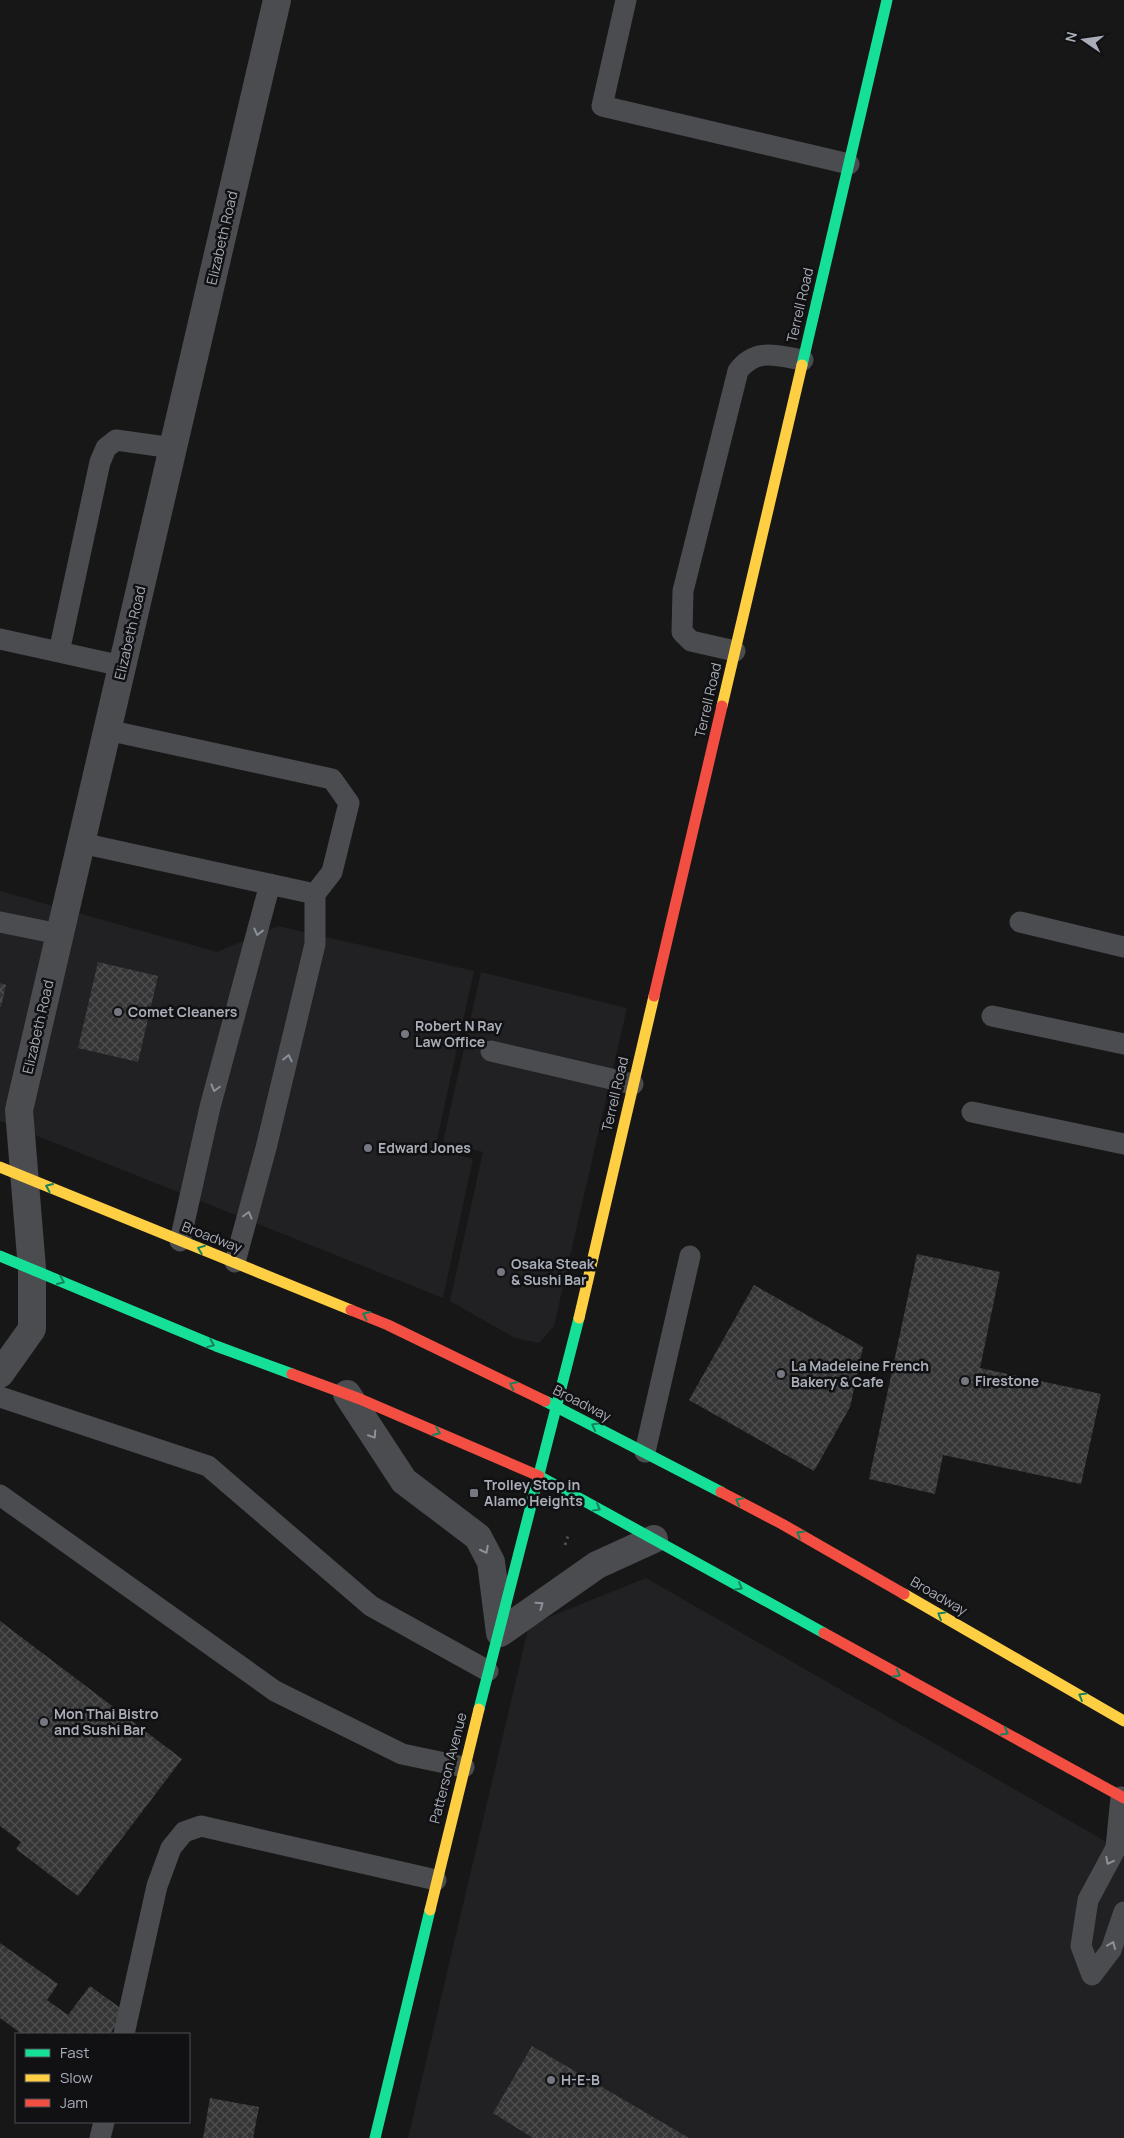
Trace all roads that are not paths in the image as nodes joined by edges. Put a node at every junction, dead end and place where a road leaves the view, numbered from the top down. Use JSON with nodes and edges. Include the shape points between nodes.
{"nodes":[{"id":1,"x":277,"y":0,"type":"edge"},
{"id":2,"x":626,"y":0,"type":"edge"},
{"id":3,"x":887,"y":0,"type":"edge"},
{"id":4,"x":849,"y":164,"type":"junction"},
{"id":5,"x":803,"y":360,"type":"junction"},
{"id":6,"x":173,"y":448,"type":"junction"},
{"id":7,"x":0,"y":639,"type":"edge"},
{"id":8,"x":734,"y":650,"type":"junction"},
{"id":9,"x":59,"y":652,"type":"junction"},
{"id":10,"x":122,"y":666,"type":"junction"},
{"id":11,"x":107,"y":730,"type":"junction"},
{"id":12,"x":81,"y":844,"type":"junction"},
{"id":13,"x":270,"y":884,"type":"junction"},
{"id":14,"x":315,"y":894,"type":"junction"},
{"id":15,"x":0,"y":922,"type":"edge"},
{"id":16,"x":1020,"y":922,"type":"dead end"},
{"id":17,"x":59,"y":934,"type":"junction"},
{"id":18,"x":1124,"y":947,"type":"edge"},
{"id":19,"x":992,"y":1016,"type":"dead end"},
{"id":20,"x":1124,"y":1044,"type":"edge"},
{"id":21,"x":491,"y":1051,"type":"dead end"},
{"id":22,"x":633,"y":1084,"type":"junction"},
{"id":23,"x":972,"y":1112,"type":"dead end"},
{"id":24,"x":1124,"y":1144,"type":"edge"},
{"id":25,"x":12,"y":1172,"type":"edge"},
{"id":26,"x":180,"y":1240,"type":"junction"},
{"id":27,"x":0,"y":1256,"type":"edge"},
{"id":28,"x":690,"y":1256,"type":"dead end"},
{"id":29,"x":235,"y":1262,"type":"junction"},
{"id":30,"x":32,"y":1269,"type":"junction"},
{"id":31,"x":0,"y":1374,"type":"edge"},
{"id":32,"x":346,"y":1394,"type":"junction"},
{"id":33,"x":0,"y":1398,"type":"edge"},
{"id":34,"x":556,"y":1406,"type":"junction"},
{"id":35,"x":645,"y":1452,"type":"junction"},
{"id":36,"x":539,"y":1476,"type":"junction"},
{"id":37,"x":0,"y":1495,"type":"edge"},
{"id":38,"x":654,"y":1539,"type":"junction"},
{"id":39,"x":500,"y":1633,"type":"junction"},
{"id":40,"x":488,"y":1672,"type":"junction"},
{"id":41,"x":1124,"y":1721,"type":"edge"},
{"id":42,"x":464,"y":1767,"type":"junction"},
{"id":43,"x":1123,"y":1794,"type":"edge"},
{"id":44,"x":436,"y":1880,"type":"junction"},
{"id":45,"x":1124,"y":1912,"type":"edge"},
{"id":46,"x":124,"y":2033,"type":"edge"},
{"id":47,"x":104,"y":2123,"type":"edge"},
{"id":48,"x":100,"y":2138,"type":"edge"},
{"id":49,"x":375,"y":2138,"type":"edge"}],
"edges":[{"from":1,"to":6,"type":"street","name":"Elizabeth Road"},
{"from":2,"to":4,"type":"lane","via":[[602,106]]},
{"from":3,"to":4,"type":"main road","name":"Terrell Road"},
{"from":4,"to":5,"type":"main road","name":"Terrell Road"},
{"from":5,"to":8,"type":"main road","name":"Terrell Road"},
{"from":5,"to":8,"type":"lane","via":[[765,354],[746,360],[738,371],[683,591],[682,632],[691,641]]},
{"from":6,"to":9,"type":"lane","via":[[116,440],[106,448],[100,462]]},
{"from":6,"to":10,"type":"street","name":"Elizabeth Road"},
{"from":7,"to":9,"type":"lane"},
{"from":8,"to":22,"type":"main road","name":"Terrell Road"},
{"from":9,"to":10,"type":"lane"},
{"from":10,"to":11,"type":"street","name":"Elizabeth Road"},
{"from":11,"to":12,"type":"street","name":"Elizabeth Road"},
{"from":11,"to":14,"type":"lane","via":[[332,779],[349,803],[332,872]]},
{"from":12,"to":13,"type":"lane"},
{"from":12,"to":17,"type":"street","name":"Elizabeth Road"},
{"from":13,"to":14,"type":"lane"},
{"from":13,"to":26,"type":"lane","one_way":true,"via":[[210,1107]]},
{"from":29,"to":14,"type":"lane","one_way":true,"via":[[315,944]]},
{"from":15,"to":17,"type":"lane"},
{"from":16,"to":18,"type":"lane"},
{"from":17,"to":25,"type":"street","name":"Elizabeth Road","via":[[19,1110]]},
{"from":19,"to":20,"type":"lane"},
{"from":21,"to":22,"type":"lane"},
{"from":22,"to":34,"type":"main road","name":"Terrell Road"},
{"from":23,"to":24,"type":"lane"},
{"from":26,"to":25,"type":"main road","name":"Broadway","one_way":true},
{"from":25,"to":30,"type":"street","name":"Elizabeth Road"},
{"from":29,"to":26,"type":"main road","name":"Broadway","one_way":true},
{"from":27,"to":30,"type":"main road"},
{"from":28,"to":35,"type":"lane"},
{"from":34,"to":29,"type":"main road","name":"Broadway","one_way":true,"via":[[388,1324]]},
{"from":30,"to":31,"type":"street","name":"Elizabeth Road","via":[[32,1329]]},
{"from":30,"to":32,"type":"main road","one_way":true,"via":[[216,1346]]},
{"from":32,"to":36,"type":"main road","one_way":true},
{"from":32,"to":39,"type":"street","one_way":true,"via":[[404,1482],[478,1537],[491,1562]]},
{"from":33,"to":40,"type":"lane","via":[[208,1466],[371,1606]]},
{"from":35,"to":34,"type":"main road","name":"Broadway","one_way":true},
{"from":34,"to":36,"type":"main road","name":"Patterson Avenue"},
{"from":41,"to":35,"type":"main road","name":"Broadway","one_way":true,"via":[[782,1524]]},
{"from":36,"to":38,"type":"main road","one_way":true},
{"from":36,"to":39,"type":"main road","name":"Patterson Avenue"},
{"from":37,"to":42,"type":"lane","via":[[275,1691],[402,1754]]},
{"from":39,"to":38,"type":"street","one_way":true,"via":[[597,1565]]},
{"from":38,"to":43,"type":"main road","one_way":true},
{"from":39,"to":40,"type":"main road","name":"Patterson Avenue"},
{"from":40,"to":42,"type":"main road","name":"Patterson Avenue"},
{"from":42,"to":44,"type":"main road","name":"Patterson Avenue"},
{"from":43,"to":45,"type":"lane","one_way":true,"via":[[1116,1848],[1088,1900],[1081,1946],[1092,1975],[1111,1950]]},
{"from":44,"to":46,"type":"lane","via":[[202,1826],[184,1832],[171,1848],[157,1886]]},
{"from":44,"to":49,"type":"main road","name":"Patterson Avenue"},
{"from":47,"to":48,"type":"lane"}]}
